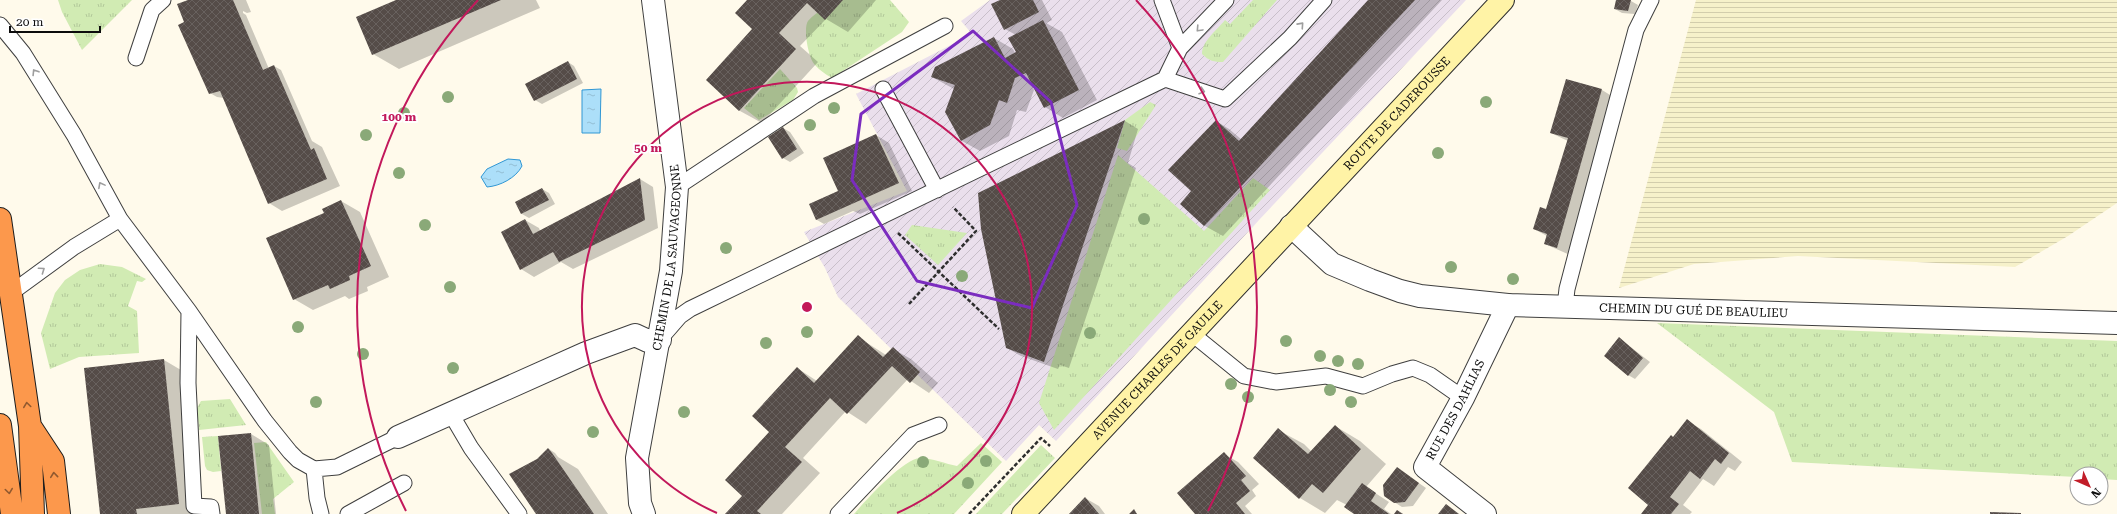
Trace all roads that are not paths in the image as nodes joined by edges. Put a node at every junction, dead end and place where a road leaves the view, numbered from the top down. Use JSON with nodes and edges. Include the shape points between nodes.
{"nodes":[{"id":1,"x":163,"y":0,"type":"edge"},
{"id":2,"x":653,"y":0,"type":"edge"},
{"id":3,"x":1162,"y":0,"type":"edge"},
{"id":4,"x":1226,"y":0,"type":"edge"},
{"id":5,"x":1324,"y":0,"type":"edge"},
{"id":6,"x":1503,"y":0,"type":"edge"},
{"id":7,"x":1651,"y":0,"type":"edge"},
{"id":8,"x":0,"y":25,"type":"edge"},
{"id":9,"x":945,"y":26,"type":"dead end"},
{"id":10,"x":1180,"y":48,"type":"junction"},
{"id":11,"x":136,"y":58,"type":"dead end"},
{"id":12,"x":1165,"y":79,"type":"junction"},
{"id":13,"x":883,"y":89,"type":"dead end"},
{"id":14,"x":678,"y":187,"type":"junction"},
{"id":15,"x":937,"y":190,"type":"junction"},
{"id":16,"x":0,"y":219,"type":"edge"},
{"id":17,"x":120,"y":219,"type":"junction"},
{"id":18,"x":1291,"y":226,"type":"junction"},
{"id":19,"x":10,"y":293,"type":"junction"},
{"id":20,"x":1508,"y":305,"type":"junction"},
{"id":21,"x":1565,"y":306,"type":"junction"},
{"id":22,"x":189,"y":311,"type":"junction"},
{"id":23,"x":2117,"y":323,"type":"edge"},
{"id":24,"x":1190,"y":333,"type":"junction"},
{"id":25,"x":660,"y":340,"type":"junction"},
{"id":26,"x":1463,"y":398,"type":"junction"},
{"id":27,"x":451,"y":414,"type":"junction"},
{"id":28,"x":0,"y":425,"type":"edge"},
{"id":29,"x":938,"y":425,"type":"dead end"},
{"id":30,"x":30,"y":426,"type":"junction"},
{"id":31,"x":398,"y":438,"type":"joint"},
{"id":32,"x":314,"y":469,"type":"junction"},
{"id":33,"x":404,"y":483,"type":"dead end"},
{"id":34,"x":12,"y":514,"type":"edge"},
{"id":35,"x":33,"y":514,"type":"edge"},
{"id":36,"x":41,"y":514,"type":"edge"},
{"id":37,"x":59,"y":514,"type":"edge"},
{"id":38,"x":212,"y":514,"type":"edge"},
{"id":39,"x":321,"y":514,"type":"edge"},
{"id":40,"x":348,"y":514,"type":"edge"},
{"id":41,"x":518,"y":514,"type":"edge"},
{"id":42,"x":644,"y":514,"type":"edge"},
{"id":43,"x":838,"y":514,"type":"edge"},
{"id":44,"x":1023,"y":514,"type":"edge"},
{"id":45,"x":1485,"y":514,"type":"edge"}],
"edges":[{"from":1,"to":11,"type":"lane","via":[[152,10]]},
{"from":2,"to":14,"type":"street","name":"CHEMIN DE LA SAUVAGEONNE"},
{"from":3,"to":10,"type":"lane"},
{"from":4,"to":10,"type":"lane","one_way":true},
{"from":12,"to":5,"type":"lane","one_way":true,"via":[[1225,99],[1290,38]]},
{"from":6,"to":18,"type":"main road","name":"ROUTE DE CADEROUSSE"},
{"from":7,"to":21,"type":"lane","via":[[1636,30],[1577,250]]},
{"from":17,"to":8,"type":"lane","one_way":true,"via":[[74,135],[23,53]]},
{"from":9,"to":14,"type":"lane","via":[[814,96]]},
{"from":10,"to":12,"type":"lane"},
{"from":12,"to":15,"type":"lane"},
{"from":13,"to":15,"type":"lane"},
{"from":14,"to":25,"type":"street","name":"CHEMIN DE LA SAUVAGEONNE","via":[[671,271]]},
{"from":15,"to":25,"type":"lane","via":[[690,309],[680,316]]},
{"from":16,"to":19,"type":"highway"},
{"from":19,"to":17,"type":"lane","one_way":true,"via":[[74,247]]},
{"from":17,"to":22,"type":"lane"},
{"from":18,"to":20,"type":"street","name":"CHEMIN DU GUÉ DE BEAULIEU","via":[[1332,264],[1392,288],[1420,296]]},
{"from":18,"to":24,"type":"main road","name":"AVENUE CHARLES DE GAULLE"},
{"from":30,"to":19,"type":"highway","one_way":true},
{"from":20,"to":21,"type":"street","name":"CHEMIN DU GUÉ DE BEAULIEU"},
{"from":20,"to":26,"type":"street","name":"RUE DES DAHLIAS"},
{"from":21,"to":23,"type":"street","name":"CHEMIN DU GUÉ DE BEAULIEU"},
{"from":22,"to":32,"type":"lane","via":[[265,421],[298,460]]},
{"from":22,"to":38,"type":"lane","via":[[188,383],[194,506],[211,507]]},
{"from":24,"to":26,"type":"lane","via":[[1244,376],[1276,382],[1326,376],[1363,386],[1413,368],[1430,375]]},
{"from":24,"to":44,"type":"main road","name":"AVENUE CHARLES DE GAULLE"},
{"from":25,"to":27,"type":"street","via":[[648,341],[635,335],[586,352]]},
{"from":25,"to":42,"type":"street","name":"CHEMIN DE LA SAUVAGEONNE","via":[[637,458],[640,503]]},
{"from":26,"to":45,"type":"street","name":"RUE DES DAHLIAS","via":[[1425,468]]},
{"from":27,"to":31,"type":"street"},
{"from":27,"to":41,"type":"lane","via":[[471,448]]},
{"from":28,"to":34,"type":"highway","one_way":true},
{"from":29,"to":43,"type":"lane","via":[[913,435]]},
{"from":30,"to":35,"type":"highway"},
{"from":30,"to":36,"type":"highway"},
{"from":37,"to":30,"type":"highway","one_way":true,"via":[[53,461]]},
{"from":31,"to":32,"type":"lane","via":[[337,466]]},
{"from":32,"to":39,"type":"lane"},
{"from":33,"to":40,"type":"lane"}]}
